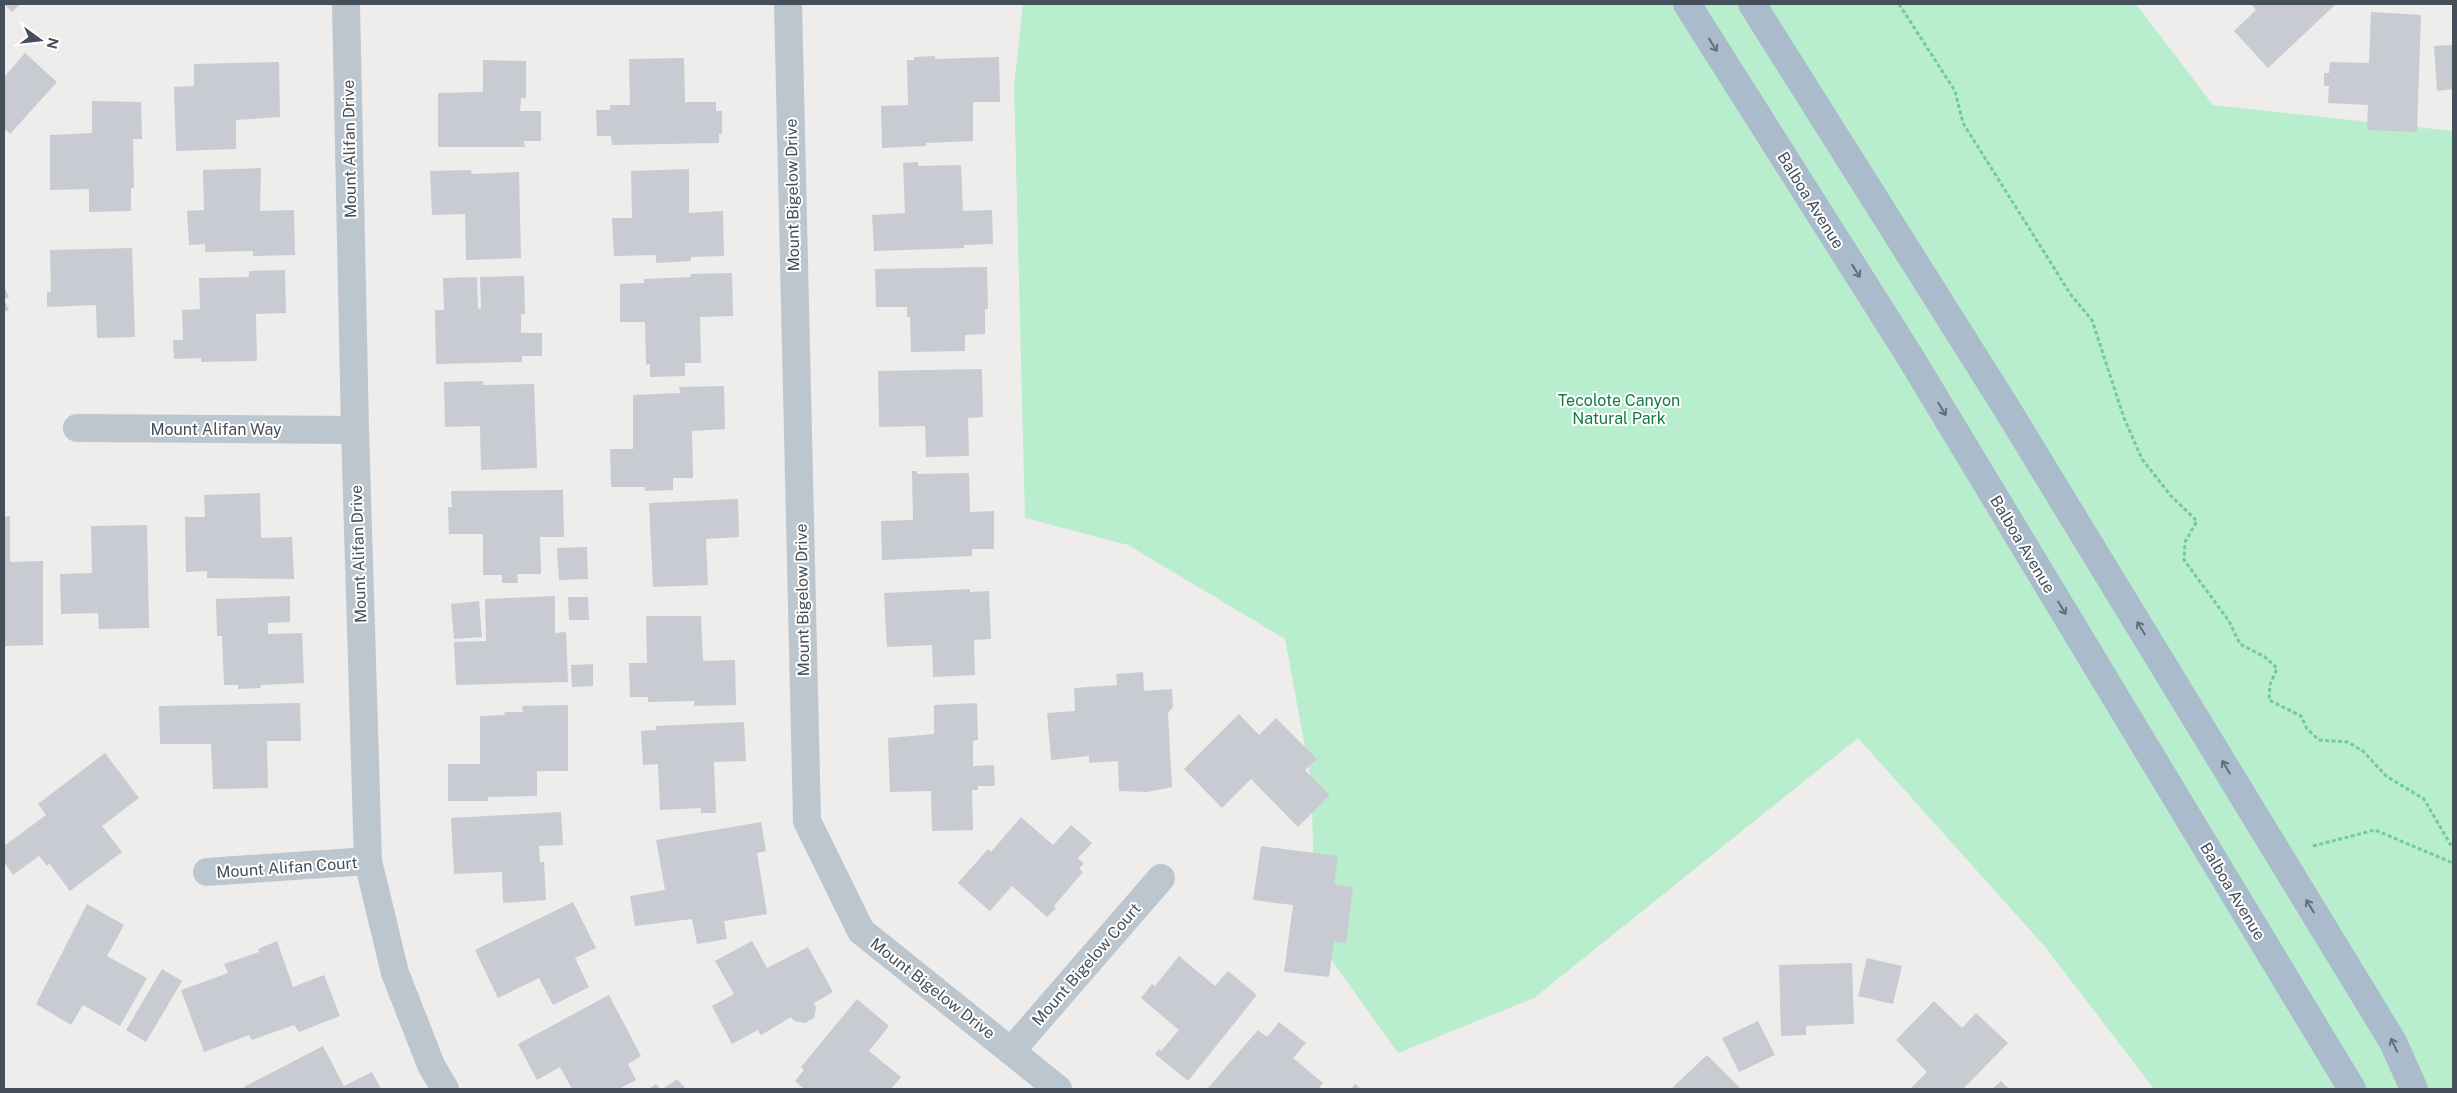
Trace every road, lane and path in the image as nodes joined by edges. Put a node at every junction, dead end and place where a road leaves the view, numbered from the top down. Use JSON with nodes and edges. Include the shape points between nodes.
{"nodes":[{"id":1,"x":346,"y":4,"type":"edge"},
{"id":2,"x":788,"y":4,"type":"edge"},
{"id":3,"x":1687,"y":4,"type":"edge"},
{"id":4,"x":1752,"y":4,"type":"edge"},
{"id":5,"x":1898,"y":4,"type":"edge"},
{"id":6,"x":77,"y":428,"type":"dead end"},
{"id":7,"x":355,"y":430,"type":"junction"},
{"id":8,"x":2453,"y":849,"type":"edge"},
{"id":9,"x":2279,"y":855,"type":"junction"},
{"id":10,"x":368,"y":861,"type":"junction"},
{"id":11,"x":2453,"y":863,"type":"edge"},
{"id":12,"x":207,"y":872,"type":"dead end"},
{"id":13,"x":1161,"y":878,"type":"dead end"},
{"id":14,"x":1012,"y":1050,"type":"junction"},
{"id":15,"x":445,"y":1089,"type":"edge"},
{"id":16,"x":1058,"y":1089,"type":"edge"},
{"id":17,"x":2352,"y":1089,"type":"edge"},
{"id":18,"x":2414,"y":1089,"type":"edge"}],
"edges":[{"from":1,"to":7,"type":"street","name":"Mount Alifan Drive"},
{"from":2,"to":14,"type":"street","name":"Mount Bigelow Drive","via":[[807,821],[861,931]]},
{"from":3,"to":17,"type":"main road","name":"Balboa Avenue","one_way":true,"via":[[1909,355]]},
{"from":9,"to":4,"type":"main road","one_way":true,"via":[[2004,404]]},
{"from":5,"to":8,"type":"path","via":[[1955,91],[1963,123],[2071,295],[2092,320],[2124,418],[2142,459],[2196,521],[2185,542],[2184,560],[2229,621],[2240,644],[2265,657],[2277,668],[2270,685],[2269,700],[2301,716],[2307,729],[2319,740],[2348,742],[2364,752],[2386,776],[2424,798]]},
{"from":6,"to":7,"type":"street","name":"Mount Alifan Way"},
{"from":7,"to":10,"type":"street","name":"Mount Alifan Drive"},
{"from":9,"to":11,"type":"path","via":[[2375,830]]},
{"from":18,"to":9,"type":"main road","one_way":true,"via":[[2393,1042]]},
{"from":10,"to":12,"type":"street","name":"Mount Alifan Court"},
{"from":10,"to":15,"type":"street","name":"Mount Alifan Drive","via":[[394,973],[431,1065]]},
{"from":13,"to":14,"type":"street","name":"Mount Bigelow Court"},
{"from":14,"to":16,"type":"street","name":"Mount Bigelow Drive"}]}
